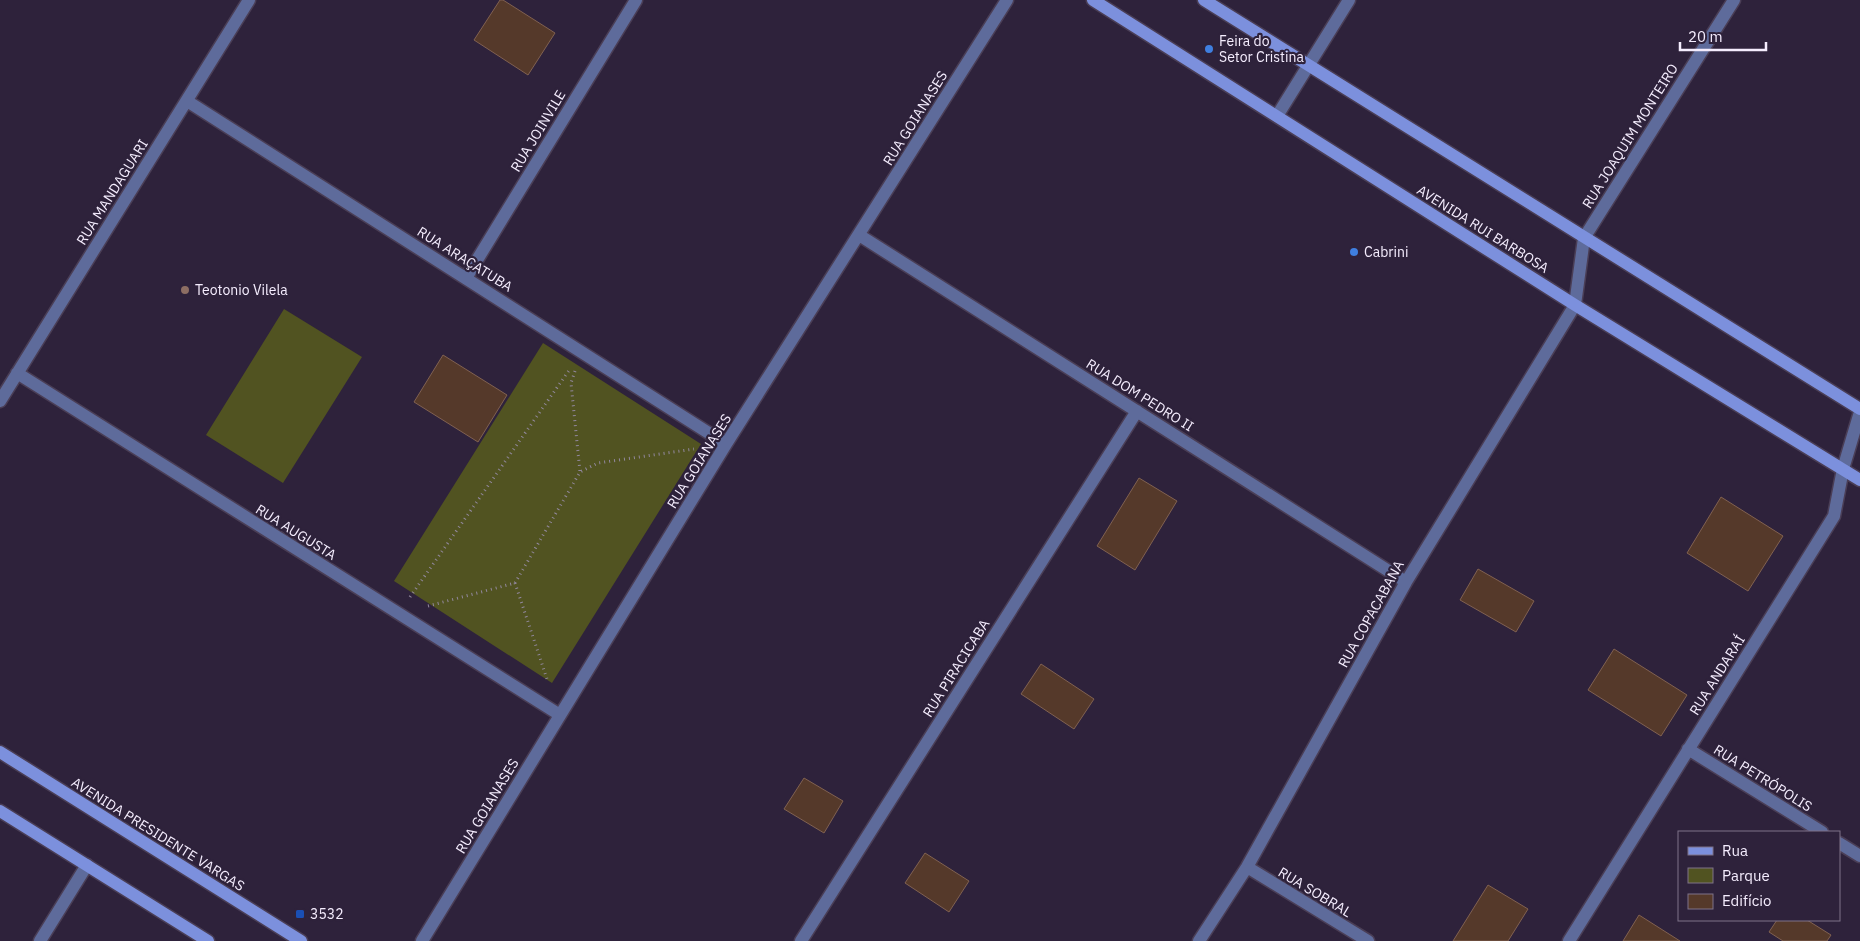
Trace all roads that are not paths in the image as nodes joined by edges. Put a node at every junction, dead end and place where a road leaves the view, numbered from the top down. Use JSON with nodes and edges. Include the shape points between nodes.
{"nodes":[{"id":1,"x":249,"y":0,"type":"edge"},
{"id":2,"x":636,"y":0,"type":"edge"},
{"id":3,"x":1007,"y":0,"type":"edge"},
{"id":4,"x":1093,"y":0,"type":"edge"},
{"id":5,"x":1204,"y":0,"type":"edge"},
{"id":6,"x":1349,"y":0,"type":"edge"},
{"id":7,"x":1734,"y":0,"type":"edge"},
{"id":8,"x":1308,"y":65,"type":"junction"},
{"id":9,"x":187,"y":101,"type":"junction"},
{"id":10,"x":1277,"y":116,"type":"junction"},
{"id":11,"x":859,"y":234,"type":"junction"},
{"id":12,"x":1584,"y":238,"type":"junction"},
{"id":13,"x":466,"y":278,"type":"junction"},
{"id":14,"x":1575,"y":305,"type":"junction"},
{"id":15,"x":17,"y":373,"type":"junction"},
{"id":16,"x":0,"y":401,"type":"edge"},
{"id":17,"x":1137,"y":411,"type":"junction"},
{"id":18,"x":1860,"y":411,"type":"edge"},
{"id":19,"x":726,"y":444,"type":"junction"},
{"id":20,"x":1843,"y":469,"type":"junction"},
{"id":21,"x":1860,"y":480,"type":"edge"},
{"id":22,"x":1406,"y":582,"type":"junction"},
{"id":23,"x":560,"y":715,"type":"junction"},
{"id":24,"x":1688,"y":749,"type":"junction"},
{"id":25,"x":0,"y":752,"type":"edge"},
{"id":26,"x":0,"y":810,"type":"edge"},
{"id":27,"x":1820,"y":831,"type":"edge"},
{"id":28,"x":1840,"y":844,"type":"edge"},
{"id":29,"x":1860,"y":856,"type":"edge"},
{"id":30,"x":87,"y":865,"type":"junction"},
{"id":31,"x":1247,"y":868,"type":"junction"},
{"id":32,"x":40,"y":941,"type":"edge"},
{"id":33,"x":208,"y":941,"type":"edge"},
{"id":34,"x":301,"y":941,"type":"edge"},
{"id":35,"x":422,"y":941,"type":"edge"},
{"id":36,"x":800,"y":941,"type":"edge"},
{"id":37,"x":1198,"y":941,"type":"edge"},
{"id":38,"x":1368,"y":941,"type":"edge"},
{"id":39,"x":1569,"y":941,"type":"edge"}],
"edges":[{"from":1,"to":9,"type":"street","name":"RUA MANDAGUARI"},
{"from":2,"to":13,"type":"street","name":"RUA JOINVILE"},
{"from":3,"to":11,"type":"street","name":"RUA GOIANASES"},
{"from":4,"to":10,"type":"street","name":"AVENIDA RUI BARBOSA"},
{"from":5,"to":8,"type":"street"},
{"from":6,"to":8,"type":"street"},
{"from":7,"to":12,"type":"street","name":"RUA JOAQUIM MONTEIRO"},
{"from":8,"to":10,"type":"street"},
{"from":8,"to":12,"type":"street"},
{"from":9,"to":13,"type":"street","name":"RUA ARAÇATUBA"},
{"from":9,"to":15,"type":"street","name":"RUA MANDAGUARI"},
{"from":10,"to":14,"type":"street","name":"AVENIDA RUI BARBOSA"},
{"from":11,"to":17,"type":"street","name":"RUA DOM PEDRO II"},
{"from":11,"to":19,"type":"street","name":"RUA GOIANASES"},
{"from":12,"to":14,"type":"street"},
{"from":12,"to":18,"type":"street"},
{"from":13,"to":19,"type":"street","name":"RUA ARAÇATUBA"},
{"from":14,"to":20,"type":"street","name":"AVENIDA RUI BARBOSA"},
{"from":14,"to":22,"type":"street","name":"RUA COPACABANA"},
{"from":15,"to":16,"type":"street","name":"RUA MANDAGUARI"},
{"from":15,"to":23,"type":"street","name":"RUA AUGUSTA"},
{"from":17,"to":22,"type":"street","name":"RUA DOM PEDRO II"},
{"from":17,"to":36,"type":"street","name":"RUA PIRACICABA"},
{"from":18,"to":20,"type":"street","name":"RUA ANDARAÍ"},
{"from":19,"to":23,"type":"street","name":"RUA GOIANASES"},
{"from":20,"to":21,"type":"street","name":"AVENIDA RUI BARBOSA"},
{"from":20,"to":24,"type":"street","name":"RUA ANDARAÍ","via":[[1834,516]]},
{"from":22,"to":31,"type":"street","name":"RUA COPACABANA"},
{"from":23,"to":35,"type":"street","name":"RUA GOIANASES"},
{"from":24,"to":27,"type":"street","name":"RUA PETRÓPOLIS"},
{"from":24,"to":39,"type":"street","name":"RUA ANDARAÍ"},
{"from":25,"to":34,"type":"street","name":"AVENIDA PRESIDENTE VARGAS"},
{"from":26,"to":30,"type":"street"},
{"from":28,"to":29,"type":"street"},
{"from":30,"to":32,"type":"street"},
{"from":30,"to":33,"type":"street"},
{"from":31,"to":37,"type":"street","name":"RUA COPACABANA"},
{"from":31,"to":38,"type":"street","name":"RUA SOBRAL"}]}
